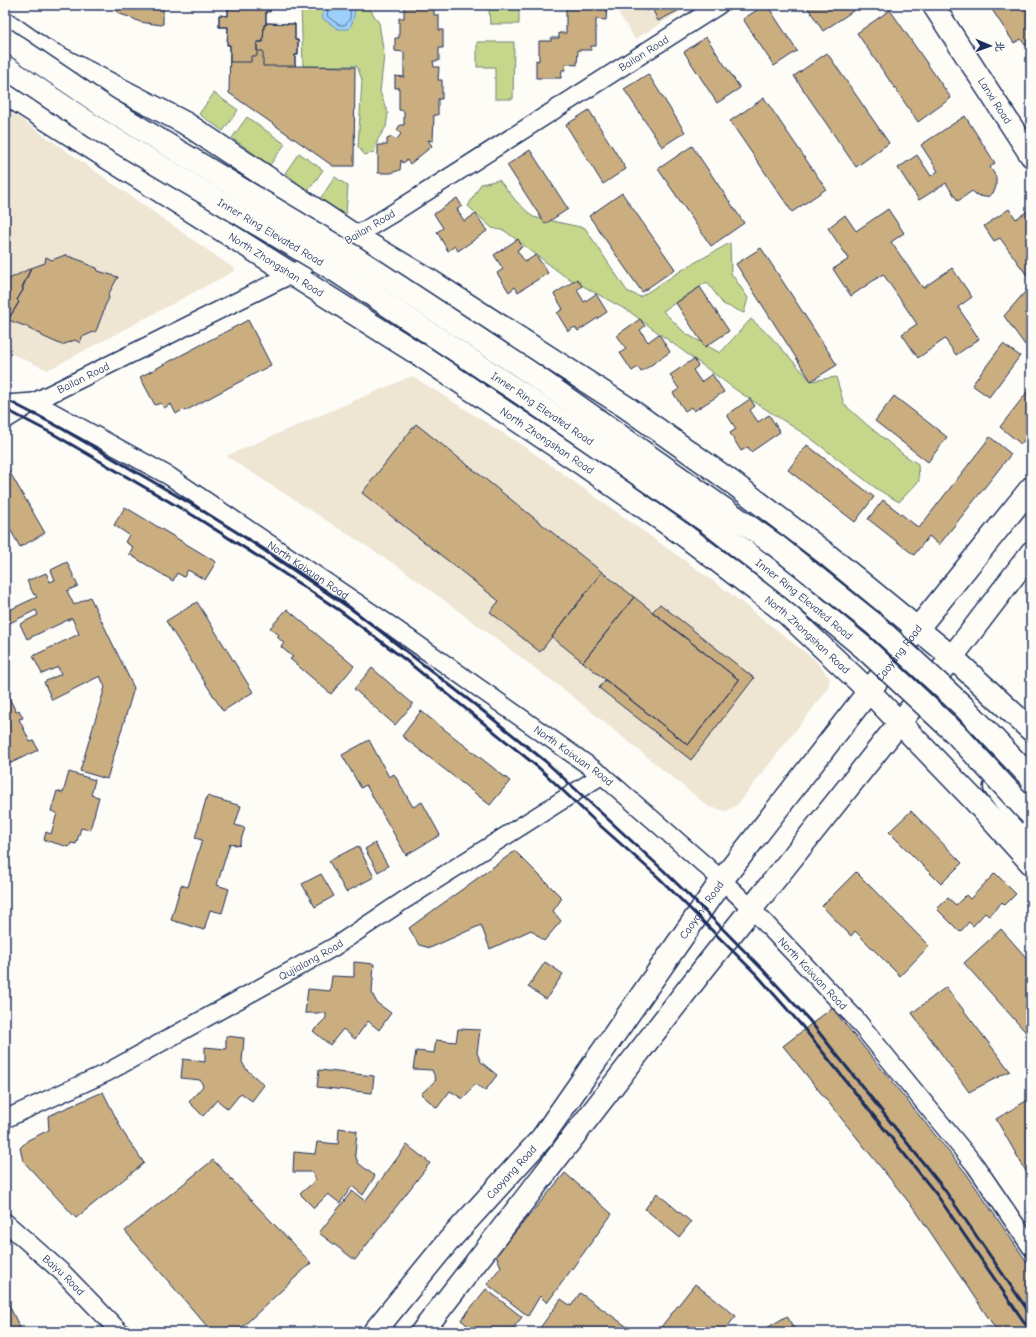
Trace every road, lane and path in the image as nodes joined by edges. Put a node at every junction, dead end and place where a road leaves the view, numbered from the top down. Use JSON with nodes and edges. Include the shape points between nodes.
{"nodes":[{"id":1,"x":719,"y":5,"type":"edge"},
{"id":2,"x":933,"y":5,"type":"edge"},
{"id":3,"x":5,"y":23,"type":"edge"},
{"id":4,"x":5,"y":39,"type":"edge"},
{"id":5,"x":5,"y":67,"type":"edge"},
{"id":6,"x":5,"y":93,"type":"edge"},
{"id":7,"x":1031,"y":156,"type":"edge"},
{"id":8,"x":355,"y":236,"type":"junction"},
{"id":9,"x":292,"y":274,"type":"junction"},
{"id":10,"x":34,"y":402,"type":"junction"},
{"id":11,"x":5,"y":404,"type":"edge"},
{"id":12,"x":5,"y":420,"type":"edge"},
{"id":13,"x":1031,"y":488,"type":"edge"},
{"id":14,"x":1031,"y":553,"type":"edge"},
{"id":15,"x":918,"y":628,"type":"junction"},
{"id":16,"x":952,"y":657,"type":"junction"},
{"id":17,"x":869,"y":691,"type":"junction"},
{"id":18,"x":964,"y":707,"type":"junction"},
{"id":19,"x":900,"y":721,"type":"junction"},
{"id":20,"x":1031,"y":730,"type":"edge"},
{"id":21,"x":955,"y":733,"type":"junction"},
{"id":22,"x":1031,"y":765,"type":"edge"},
{"id":23,"x":602,"y":775,"type":"junction"},
{"id":24,"x":1031,"y":778,"type":"edge"},
{"id":25,"x":1031,"y":815,"type":"edge"},
{"id":26,"x":1031,"y":837,"type":"edge"},
{"id":27,"x":1031,"y":863,"type":"edge"},
{"id":28,"x":722,"y":880,"type":"junction"},
{"id":29,"x":751,"y":908,"type":"junction"},
{"id":30,"x":5,"y":1119,"type":"edge"},
{"id":31,"x":5,"y":1222,"type":"edge"},
{"id":32,"x":1031,"y":1247,"type":"edge"},
{"id":33,"x":120,"y":1332,"type":"edge"},
{"id":34,"x":374,"y":1332,"type":"edge"},
{"id":35,"x":422,"y":1332,"type":"edge"}],
"edges":[{"from":1,"to":8,"type":"street","name":"Bailan Road"},
{"from":2,"to":7,"type":"street","name":"Lanxi Road"},
{"from":3,"to":8,"type":"main road","via":[[42,49],[185,123]]},
{"from":4,"to":18,"type":"main road","name":"Inner Ring Elevated Road","bridge":true,"via":[[108,109],[354,257],[536,376],[778,547],[874,624]]},
{"from":5,"to":21,"type":"main road","name":"Inner Ring Elevated Road","bridge":true,"via":[[96,128],[333,270],[522,394],[709,523],[863,647]]},
{"from":6,"to":9,"type":"main road","name":"North Zhongshan Road"},
{"from":8,"to":9,"type":"street","name":"Bailan Road"},
{"from":8,"to":15,"type":"main road","via":[[432,282],[626,407],[739,487]]},
{"from":9,"to":10,"type":"street","name":"Bailan Road"},
{"from":9,"to":17,"type":"main road","name":"North Zhongshan Road","via":[[443,370],[685,536],[786,614]]},
{"from":10,"to":11,"type":"street"},
{"from":10,"to":12,"type":"street","name":"Bailan Road"},
{"from":10,"to":23,"type":"street","name":"North Kaixuan Road","via":[[169,476],[387,623]]},
{"from":13,"to":15,"type":"main road","name":"Caoyang Road"},
{"from":14,"to":16,"type":"main road"},
{"from":15,"to":16,"type":"main road"},
{"from":15,"to":17,"type":"main road","name":"Caoyang Road"},
{"from":16,"to":19,"type":"main road"},
{"from":16,"to":20,"type":"main road"},
{"from":17,"to":19,"type":"main road","name":"North Zhongshan Road"},
{"from":17,"to":28,"type":"main road","name":"Caoyang Road"},
{"from":18,"to":22,"type":"main road","bridge":true},
{"from":18,"to":24,"type":"main road","name":"Inner Ring Elevated Road","bridge":true},
{"from":19,"to":27,"type":"main road","name":"North Zhongshan Road"},
{"from":19,"to":29,"type":"main road"},
{"from":21,"to":25,"type":"main road","name":"Inner Ring Elevated Road","bridge":true},
{"from":21,"to":26,"type":"main road","bridge":true},
{"from":23,"to":28,"type":"street","name":"North Kaixuan Road"},
{"from":23,"to":30,"type":"street","name":"Qujialang Road","via":[[334,947],[106,1073]]},
{"from":28,"to":29,"type":"street","name":"North Kaixuan Road"},
{"from":28,"to":34,"type":"main road","name":"Caoyang Road","via":[[542,1138],[445,1245]]},
{"from":29,"to":32,"type":"street","name":"North Kaixuan Road","via":[[855,1018],[975,1165]]},
{"from":29,"to":35,"type":"main road"},
{"from":31,"to":33,"type":"street","name":"Baiyu Road","via":[[64,1274]]}]}
